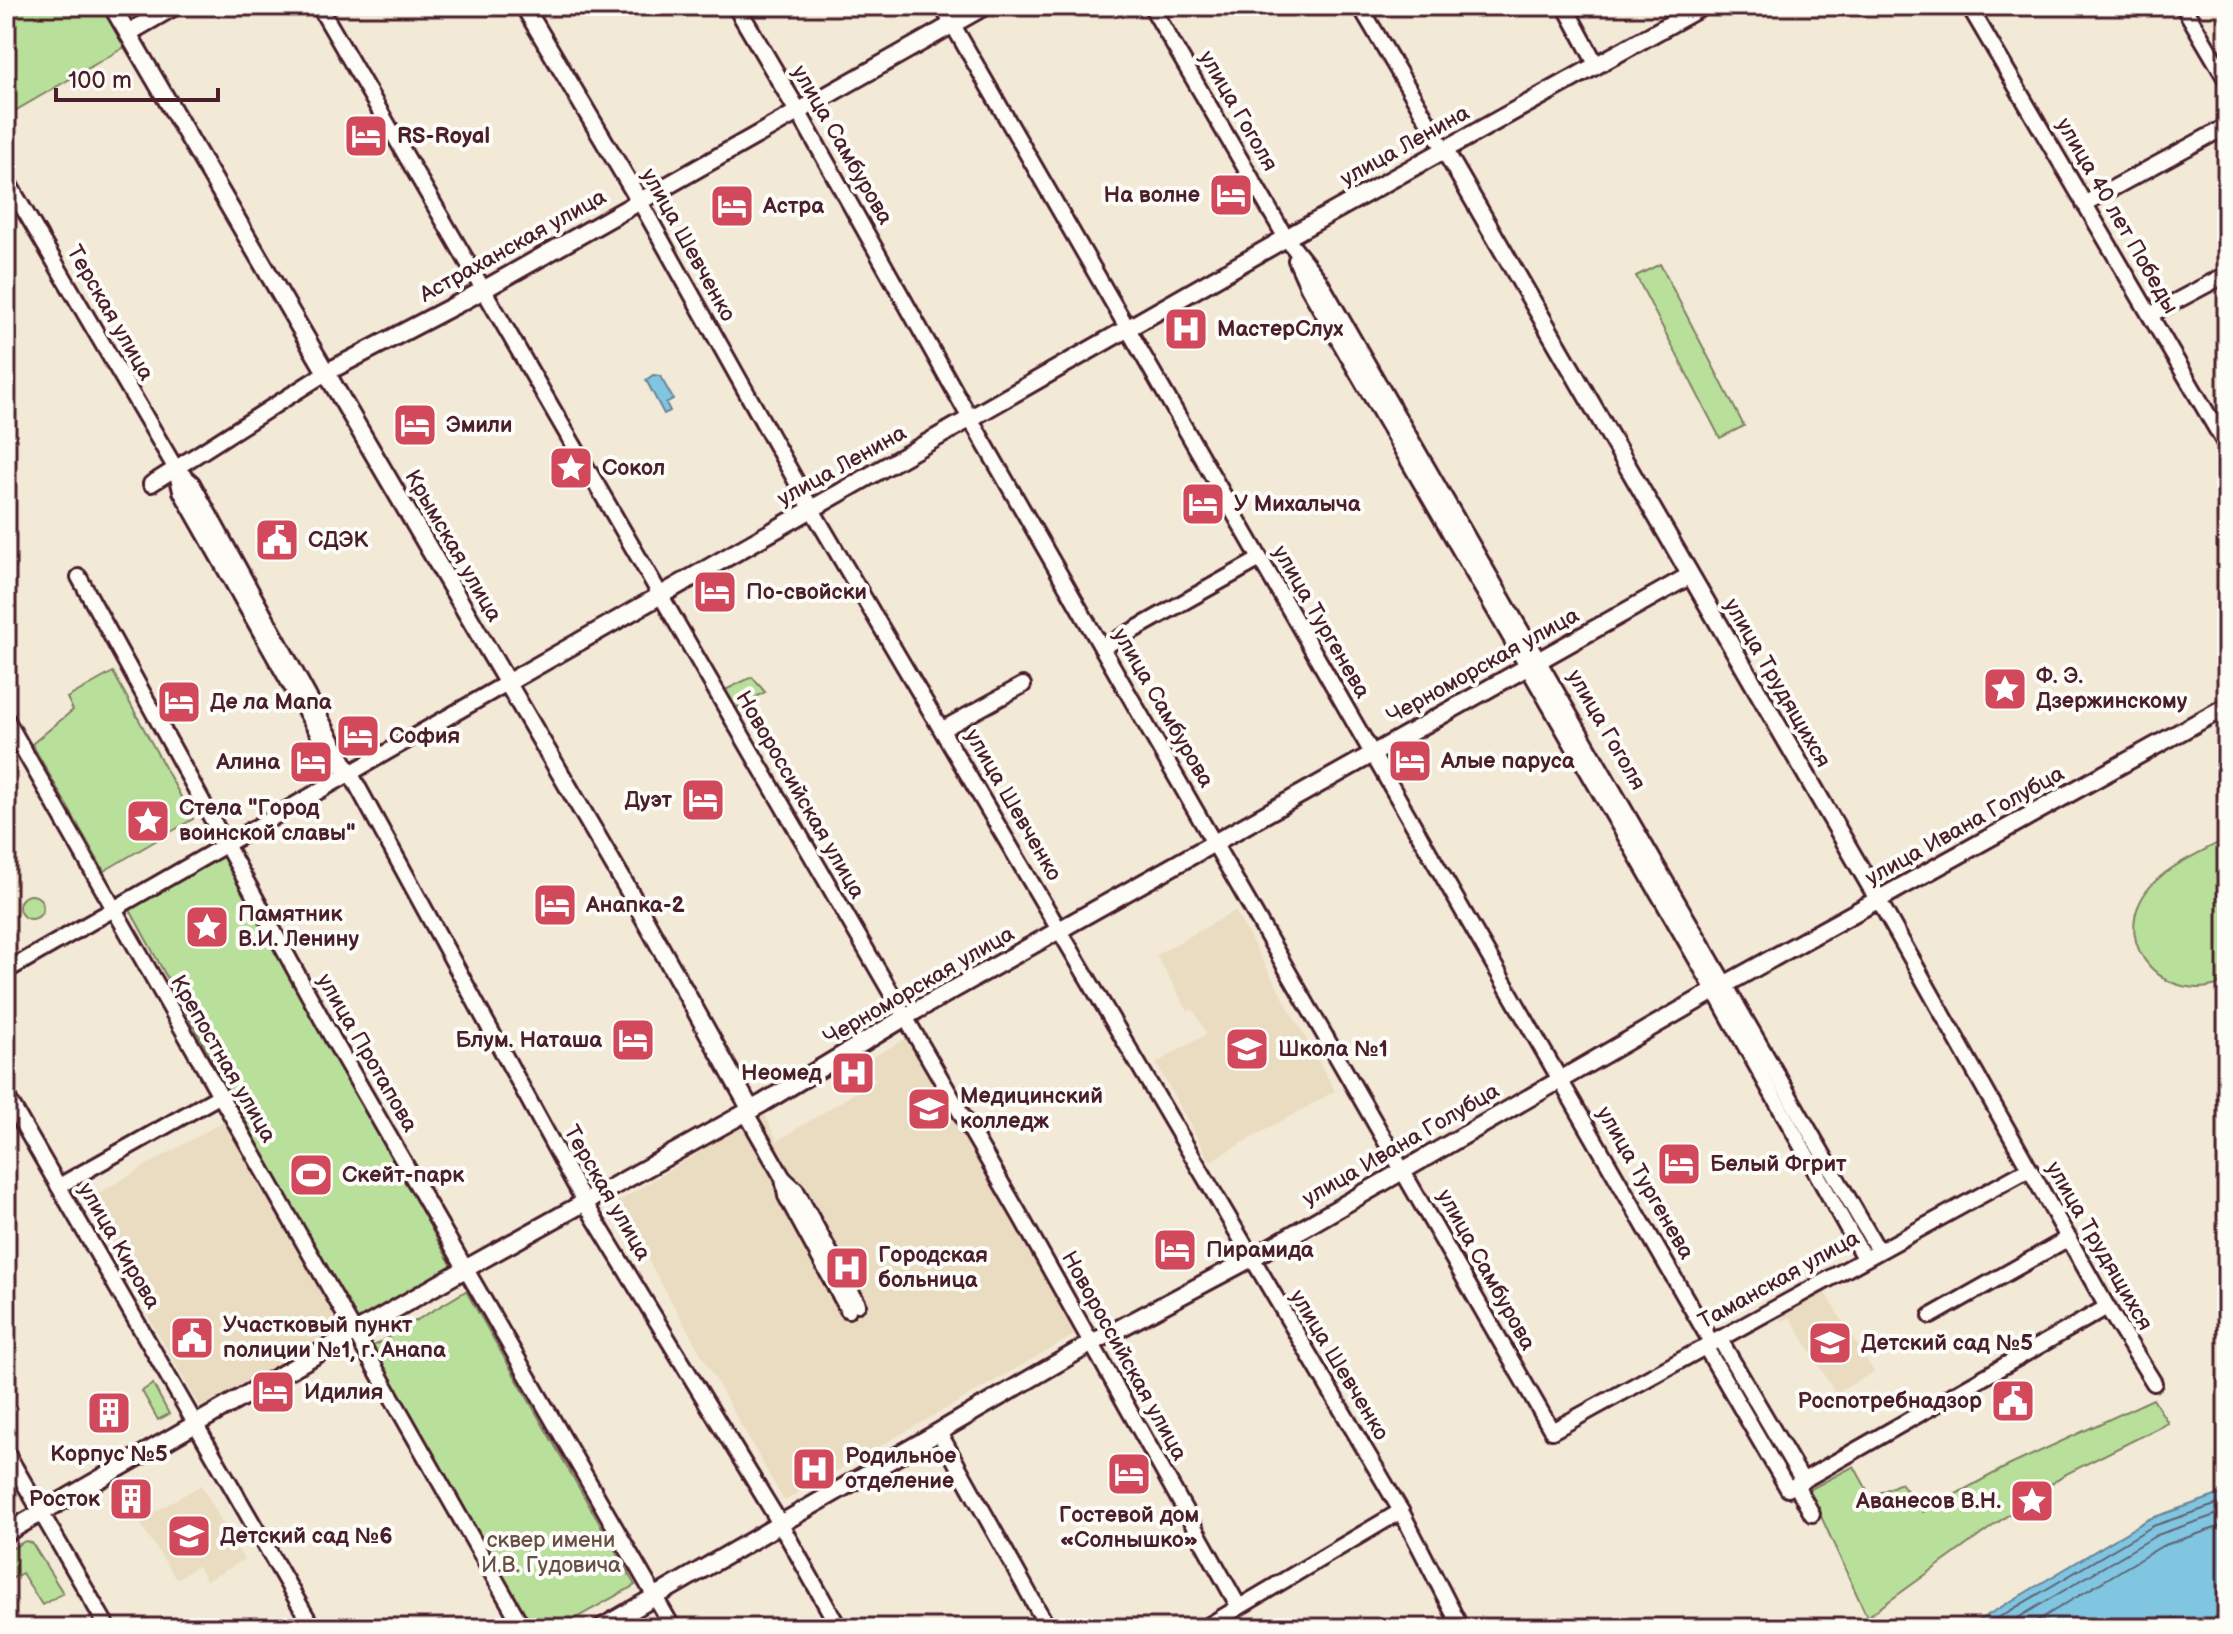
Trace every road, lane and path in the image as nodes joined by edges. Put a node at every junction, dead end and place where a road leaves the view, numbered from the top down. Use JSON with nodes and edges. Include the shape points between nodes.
{"nodes":[{"id":1,"x":112,"y":6,"type":"edge"},
{"id":2,"x":175,"y":6,"type":"edge"},
{"id":3,"x":319,"y":6,"type":"edge"},
{"id":4,"x":524,"y":6,"type":"edge"},
{"id":5,"x":736,"y":6,"type":"edge"},
{"id":6,"x":942,"y":6,"type":"edge"},
{"id":7,"x":985,"y":6,"type":"edge"},
{"id":8,"x":1151,"y":6,"type":"edge"},
{"id":9,"x":1360,"y":6,"type":"edge"},
{"id":10,"x":1565,"y":6,"type":"edge"},
{"id":11,"x":1703,"y":6,"type":"edge"},
{"id":12,"x":1969,"y":6,"type":"edge"},
{"id":13,"x":2183,"y":6,"type":"edge"},
{"id":14,"x":953,"y":25,"type":"junction"},
{"id":15,"x":128,"y":33,"type":"junction"},
{"id":16,"x":1596,"y":64,"type":"junction"},
{"id":17,"x":2227,"y":81,"type":"edge"},
{"id":18,"x":799,"y":113,"type":"junction"},
{"id":19,"x":2227,"y":126,"type":"edge"},
{"id":20,"x":1444,"y":149,"type":"junction"},
{"id":21,"x":6,"y":179,"type":"edge"},
{"id":22,"x":639,"y":200,"type":"junction"},
{"id":23,"x":2084,"y":204,"type":"junction"},
{"id":24,"x":1286,"y":238,"type":"junction"},
{"id":25,"x":2227,"y":274,"type":"edge"},
{"id":26,"x":484,"y":289,"type":"junction"},
{"id":27,"x":2150,"y":315,"type":"junction"},
{"id":28,"x":1127,"y":330,"type":"junction"},
{"id":29,"x":327,"y":372,"type":"junction"},
{"id":30,"x":971,"y":420,"type":"junction"},
{"id":31,"x":2227,"y":447,"type":"edge"},
{"id":32,"x":176,"y":469,"type":"junction"},
{"id":33,"x":151,"y":484,"type":"dead end"},
{"id":34,"x":811,"y":508,"type":"junction"},
{"id":35,"x":1260,"y":559,"type":"junction"},
{"id":36,"x":1689,"y":576,"type":"junction"},
{"id":37,"x":79,"y":577,"type":"dead end"},
{"id":38,"x":659,"y":596,"type":"junction"},
{"id":39,"x":1102,"y":648,"type":"junction"},
{"id":40,"x":1533,"y":663,"type":"junction"},
{"id":41,"x":507,"y":683,"type":"junction"},
{"id":42,"x":1023,"y":685,"type":"dead end"},
{"id":43,"x":2227,"y":706,"type":"edge"},
{"id":44,"x":6,"y":719,"type":"edge"},
{"id":45,"x":943,"y":729,"type":"junction"},
{"id":46,"x":1372,"y":753,"type":"junction"},
{"id":47,"x":348,"y":773,"type":"junction"},
{"id":48,"x":1215,"y":842,"type":"junction"},
{"id":49,"x":225,"y":843,"type":"junction"},
{"id":50,"x":1878,"y":899,"type":"junction"},
{"id":51,"x":113,"y":909,"type":"junction"},
{"id":52,"x":1060,"y":929,"type":"junction"},
{"id":53,"x":6,"y":971,"type":"edge"},
{"id":54,"x":1720,"y":987,"type":"junction"},
{"id":55,"x":903,"y":1018,"type":"junction"},
{"id":56,"x":1560,"y":1080,"type":"junction"},
{"id":57,"x":6,"y":1095,"type":"edge"},
{"id":58,"x":219,"y":1096,"type":"junction"},
{"id":59,"x":748,"y":1112,"type":"junction"},
{"id":60,"x":1403,"y":1168,"type":"junction"},
{"id":61,"x":2029,"y":1169,"type":"junction"},
{"id":62,"x":59,"y":1186,"type":"junction"},
{"id":63,"x":585,"y":1203,"type":"junction"},
{"id":64,"x":2069,"y":1238,"type":"junction"},
{"id":65,"x":1878,"y":1250,"type":"junction"},
{"id":66,"x":1864,"y":1258,"type":"junction"},
{"id":67,"x":1250,"y":1259,"type":"junction"},
{"id":68,"x":465,"y":1269,"type":"junction"},
{"id":69,"x":853,"y":1307,"type":"dead end"},
{"id":70,"x":2107,"y":1307,"type":"junction"},
{"id":71,"x":1931,"y":1316,"type":"dead end"},
{"id":72,"x":353,"y":1333,"type":"junction"},
{"id":73,"x":1712,"y":1342,"type":"junction"},
{"id":74,"x":1092,"y":1343,"type":"junction"},
{"id":75,"x":2154,"y":1383,"type":"dead end"},
{"id":76,"x":195,"y":1423,"type":"junction"},
{"id":77,"x":1552,"y":1431,"type":"joint"},
{"id":78,"x":940,"y":1434,"type":"junction"},
{"id":79,"x":6,"y":1452,"type":"edge"},
{"id":80,"x":1796,"y":1485,"type":"junction"},
{"id":81,"x":1401,"y":1511,"type":"junction"},
{"id":82,"x":40,"y":1513,"type":"junction"},
{"id":83,"x":1812,"y":1514,"type":"dead end"},
{"id":84,"x":781,"y":1525,"type":"junction"},
{"id":85,"x":6,"y":1533,"type":"edge"},
{"id":86,"x":654,"y":1595,"type":"junction"},
{"id":87,"x":1239,"y":1607,"type":"junction"},
{"id":88,"x":108,"y":1628,"type":"edge"},
{"id":89,"x":313,"y":1628,"type":"edge"},
{"id":90,"x":523,"y":1628,"type":"edge"},
{"id":91,"x":601,"y":1628,"type":"edge"},
{"id":92,"x":673,"y":1628,"type":"edge"},
{"id":93,"x":839,"y":1628,"type":"edge"},
{"id":94,"x":1048,"y":1628,"type":"edge"},
{"id":95,"x":1204,"y":1628,"type":"edge"},
{"id":96,"x":1461,"y":1628,"type":"edge"}],
"edges":[{"from":1,"to":15,"type":"street","name":"Крымская улица"},
{"from":2,"to":15,"type":"street"},
{"from":3,"to":26,"type":"street","name":"Новороссийская улица"},
{"from":4,"to":22,"type":"street","name":"улица Шевченко"},
{"from":5,"to":18,"type":"street","name":"улица Самбурова"},
{"from":6,"to":14,"type":"street","name":"улица Тургенева"},
{"from":7,"to":14,"type":"street","name":"Астраханская улица"},
{"from":8,"to":24,"type":"street","name":"улица Гоголя"},
{"from":9,"to":20,"type":"street","name":"улица Трудящихся"},
{"from":10,"to":16,"type":"street"},
{"from":11,"to":16,"type":"street","name":"улица Ленина"},
{"from":12,"to":23,"type":"street","name":"улица 40 лет Победы"},
{"from":13,"to":17,"type":"street"},
{"from":14,"to":18,"type":"street","name":"Астраханская улица"},
{"from":14,"to":28,"type":"street","name":"улица Тургенева"},
{"from":15,"to":29,"type":"street","name":"Крымская улица"},
{"from":16,"to":20,"type":"street","name":"улица Ленина"},
{"from":18,"to":22,"type":"street","name":"Астраханская улица"},
{"from":18,"to":30,"type":"street","name":"улица Самбурова"},
{"from":19,"to":23,"type":"street"},
{"from":20,"to":24,"type":"street","name":"улица Ленина"},
{"from":20,"to":36,"type":"street","name":"улица Трудящихся"},
{"from":21,"to":32,"type":"street","name":"Терская улица"},
{"from":22,"to":26,"type":"street","name":"Астраханская улица"},
{"from":22,"to":34,"type":"street","name":"улица Шевченко"},
{"from":23,"to":27,"type":"street","name":"улица 40 лет Победы"},
{"from":24,"to":28,"type":"street","name":"улица Ленина"},
{"from":24,"to":40,"type":"street","name":"улица Гоголя","via":[[1308,287]]},
{"from":25,"to":27,"type":"street"},
{"from":26,"to":29,"type":"street","name":"Астраханская улица"},
{"from":26,"to":38,"type":"street","name":"Новороссийская улица"},
{"from":27,"to":31,"type":"street","name":"улица 40 лет Победы"},
{"from":28,"to":30,"type":"street","name":"улица Ленина"},
{"from":28,"to":35,"type":"street","name":"улица Тургенева"},
{"from":29,"to":32,"type":"street","name":"Астраханская улица"},
{"from":29,"to":41,"type":"street","name":"Крымская улица"},
{"from":30,"to":34,"type":"street","name":"улица Ленина"},
{"from":30,"to":39,"type":"street","name":"улица Самбурова"},
{"from":32,"to":33,"type":"street","name":"Астраханская улица"},
{"from":32,"to":47,"type":"street","name":"Терская улица","via":[[181,491],[328,751]]},
{"from":34,"to":38,"type":"street","name":"улица Ленина"},
{"from":34,"to":45,"type":"street","name":"улица Шевченко"},
{"from":35,"to":39,"type":"street"},
{"from":35,"to":46,"type":"street","name":"улица Тургенева"},
{"from":36,"to":40,"type":"street","name":"Черноморская улица"},
{"from":36,"to":50,"type":"street","name":"улица Трудящихся"},
{"from":37,"to":49,"type":"street","name":"улица Протапова"},
{"from":38,"to":41,"type":"street","name":"улица Ленина"},
{"from":38,"to":55,"type":"street","name":"Новороссийская улица"},
{"from":39,"to":48,"type":"street","name":"улица Самбурова"},
{"from":40,"to":46,"type":"street","name":"Черноморская улица"},
{"from":40,"to":54,"type":"street","name":"улица Гоголя"},
{"from":41,"to":47,"type":"street","name":"улица Ленина"},
{"from":41,"to":59,"type":"street","name":"Крымская улица","via":[[629,891]]},
{"from":42,"to":45,"type":"street"},
{"from":43,"to":50,"type":"street","name":"улица Ивана Голубца"},
{"from":44,"to":51,"type":"street","name":"Крепостная улица"},
{"from":45,"to":52,"type":"street","name":"улица Шевченко"},
{"from":46,"to":48,"type":"street","name":"Черноморская улица"},
{"from":46,"to":56,"type":"street","name":"улица Тургенева"},
{"from":47,"to":49,"type":"street","name":"улица Ленина"},
{"from":47,"to":63,"type":"street","name":"Терская улица"},
{"from":48,"to":52,"type":"street","name":"Черноморская улица"},
{"from":48,"to":60,"type":"street","name":"улица Самбурова"},
{"from":49,"to":51,"type":"street","name":"улица Ленина"},
{"from":49,"to":68,"type":"street","name":"улица Протапова"},
{"from":50,"to":54,"type":"street","name":"улица Ивана Голубца"},
{"from":50,"to":61,"type":"street","name":"улица Трудящихся"},
{"from":51,"to":53,"type":"street","name":"улица Ленина"},
{"from":51,"to":58,"type":"street","name":"Крепостная улица"},
{"from":52,"to":55,"type":"street","name":"Черноморская улица"},
{"from":52,"to":67,"type":"street","name":"улица Шевченко"},
{"from":54,"to":56,"type":"street","name":"улица Ивана Голубца"},
{"from":54,"to":65,"type":"street","name":"улица Гоголя"},
{"from":54,"to":66,"type":"street","name":"улица Гоголя"},
{"from":55,"to":59,"type":"street","name":"Черноморская улица"},
{"from":55,"to":74,"type":"street","name":"Новороссийская улица"},
{"from":56,"to":60,"type":"street","name":"улица Ивана Голубца"},
{"from":56,"to":73,"type":"street","name":"улица Тургенева"},
{"from":57,"to":62,"type":"street","name":"улица Кирова"},
{"from":58,"to":62,"type":"street"},
{"from":58,"to":72,"type":"street","name":"Крепостная улица"},
{"from":59,"to":63,"type":"street","name":"Черноморская улица"},
{"from":59,"to":69,"type":"street","name":"Крымская улица","via":[[783,1178],[786,1196]]},
{"from":60,"to":67,"type":"street","name":"улица Ивана Голубца"},
{"from":60,"to":77,"type":"street","name":"улица Самбурова"},
{"from":61,"to":64,"type":"street","name":"улица Трудящихся"},
{"from":61,"to":65,"type":"street","name":"Таманская улица"},
{"from":62,"to":76,"type":"street","name":"улица Кирова"},
{"from":63,"to":68,"type":"street","name":"Черноморская улица"},
{"from":63,"to":84,"type":"street","name":"Терская улица"},
{"from":64,"to":70,"type":"street","name":"улица Трудящихся"},
{"from":64,"to":71,"type":"street"},
{"from":65,"to":66,"type":"street","name":"Таманская улица"},
{"from":66,"to":73,"type":"street","name":"Таманская улица"},
{"from":67,"to":74,"type":"street","name":"улица Ивана Голубца"},
{"from":67,"to":81,"type":"street","name":"улица Шевченко"},
{"from":68,"to":72,"type":"street","name":"Черноморская улица"},
{"from":68,"to":86,"type":"street","name":"улица Протапова"},
{"from":70,"to":75,"type":"street","name":"улица Трудящихся"},
{"from":70,"to":80,"type":"street"},
{"from":72,"to":76,"type":"street","name":"Черноморская улица"},
{"from":72,"to":90,"type":"street","name":"Крепостная улица"},
{"from":73,"to":77,"type":"street","name":"Таманская улица"},
{"from":73,"to":80,"type":"street","name":"улица Тургенева"},
{"from":74,"to":78,"type":"street","name":"улица Ивана Голубца"},
{"from":74,"to":87,"type":"street","name":"Новороссийская улица"},
{"from":76,"to":82,"type":"street","name":"Черноморская улица"},
{"from":76,"to":89,"type":"street","name":"улица Кирова"},
{"from":78,"to":84,"type":"street","name":"улица Ивана Голубца"},
{"from":78,"to":94,"type":"street"},
{"from":79,"to":82,"type":"street"},
{"from":80,"to":83,"type":"street","name":"улица Тургенева"},
{"from":81,"to":87,"type":"street"},
{"from":81,"to":96,"type":"street","name":"улица Шевченко"},
{"from":82,"to":85,"type":"street","name":"Черноморская улица"},
{"from":82,"to":88,"type":"street"},
{"from":84,"to":86,"type":"street","name":"улица Ивана Голубца"},
{"from":84,"to":93,"type":"street","name":"Терская улица"},
{"from":86,"to":91,"type":"street","name":"улица Ивана Голубца"},
{"from":86,"to":92,"type":"street","name":"улица Протапова"},
{"from":87,"to":95,"type":"street"}]}
